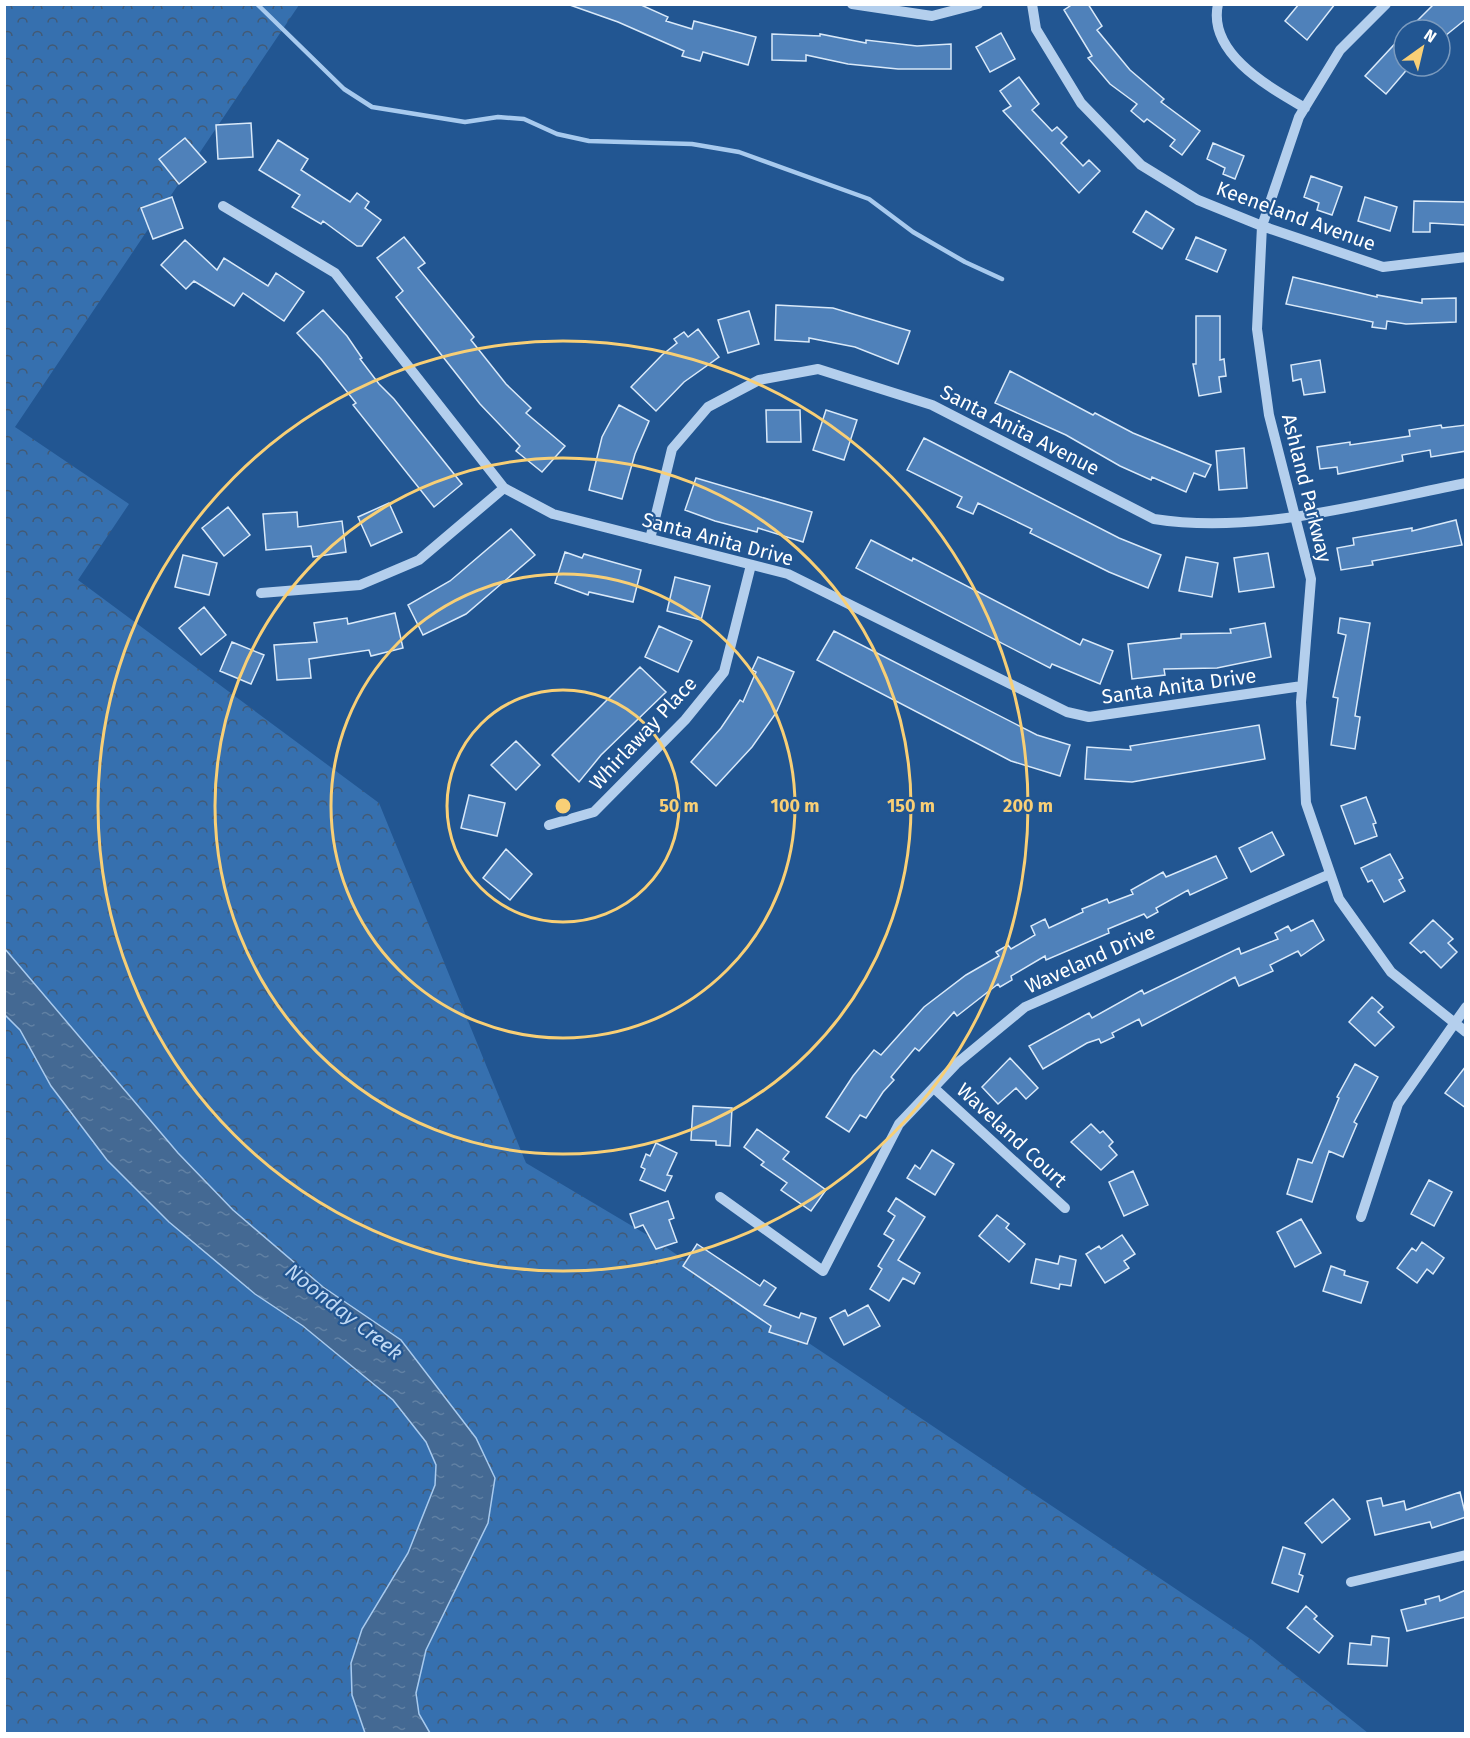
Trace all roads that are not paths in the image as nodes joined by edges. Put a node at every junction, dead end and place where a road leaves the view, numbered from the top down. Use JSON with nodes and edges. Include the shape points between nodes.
{"nodes":[{"id":1,"x":852,"y":4,"type":"edge"},
{"id":2,"x":978,"y":4,"type":"edge"},
{"id":3,"x":1032,"y":4,"type":"edge"},
{"id":4,"x":1218,"y":4,"type":"edge"},
{"id":5,"x":1386,"y":4,"type":"edge"},
{"id":6,"x":1305,"y":108,"type":"junction"},
{"id":7,"x":223,"y":206,"type":"dead end"},
{"id":8,"x":1262,"y":226,"type":"junction"},
{"id":9,"x":1466,"y":257,"type":"edge"},
{"id":10,"x":1466,"y":483,"type":"edge"},
{"id":11,"x":504,"y":488,"type":"junction"},
{"id":12,"x":1295,"y":517,"type":"junction"},
{"id":13,"x":650,"y":539,"type":"junction"},
{"id":14,"x":751,"y":565,"type":"junction"},
{"id":15,"x":261,"y":593,"type":"dead end"},
{"id":16,"x":1302,"y":686,"type":"junction"},
{"id":17,"x":549,"y":825,"type":"dead end"},
{"id":18,"x":1330,"y":874,"type":"junction"},
{"id":19,"x":1466,"y":1007,"type":"edge"},
{"id":20,"x":1454,"y":1022,"type":"junction"},
{"id":21,"x":1466,"y":1032,"type":"edge"},
{"id":22,"x":934,"y":1088,"type":"junction"},
{"id":23,"x":720,"y":1197,"type":"dead end"},
{"id":24,"x":1065,"y":1209,"type":"dead end"},
{"id":25,"x":1361,"y":1217,"type":"dead end"},
{"id":26,"x":1466,"y":1555,"type":"edge"},
{"id":27,"x":1351,"y":1582,"type":"dead end"}],
"edges":[{"from":1,"to":2,"type":"street","via":[[932,15]]},
{"from":3,"to":8,"type":"street","name":"Keeneland Avenue","via":[[1036,29],[1081,103],[1140,165],[1198,200]]},
{"from":4,"to":6,"type":"street","via":[[1221,33],[1238,62],[1258,81]]},
{"from":5,"to":6,"type":"street","name":"Ashland Parkway","via":[[1340,50]]},
{"from":6,"to":8,"type":"street","name":"Ashland Parkway"},
{"from":7,"to":11,"type":"street","name":"Santa Anita Drive","via":[[335,273]]},
{"from":8,"to":9,"type":"street","name":"Keeneland Avenue","via":[[1383,267]]},
{"from":8,"to":12,"type":"street","name":"Ashland Parkway","via":[[1257,329],[1269,415]]},
{"from":10,"to":12,"type":"street","name":"Santa Anita Avenue"},
{"from":11,"to":13,"type":"street","name":"Santa Anita Drive","via":[[553,514]]},
{"from":11,"to":15,"type":"street","via":[[419,560],[360,585]]},
{"from":12,"to":13,"type":"street","name":"Santa Anita Avenue","via":[[1187,524],[1154,519],[932,405],[818,369],[759,380],[708,407],[672,449]]},
{"from":12,"to":16,"type":"street","name":"Ashland Parkway","via":[[1311,579]]},
{"from":13,"to":14,"type":"street","name":"Santa Anita Drive"},
{"from":14,"to":16,"type":"street","name":"Santa Anita Drive","via":[[788,574],[1066,712],[1089,717]]},
{"from":14,"to":17,"type":"street","name":"Whirlaway Place","via":[[724,672],[685,720],[594,812]]},
{"from":16,"to":18,"type":"street","name":"Ashland Parkway","via":[[1306,804]]},
{"from":18,"to":20,"type":"street","name":"Ashland Parkway","via":[[1339,899],[1391,972]]},
{"from":18,"to":22,"type":"street","name":"Waveland Drive","via":[[1024,1007],[956,1064]]},
{"from":19,"to":20,"type":"street"},
{"from":20,"to":21,"type":"street","name":"Ashland Parkway"},
{"from":20,"to":25,"type":"street","via":[[1398,1104]]},
{"from":22,"to":23,"type":"street","name":"Waveland Drive","via":[[899,1124],[823,1271]]},
{"from":22,"to":24,"type":"street","name":"Waveland Court"},
{"from":26,"to":27,"type":"street"}]}
